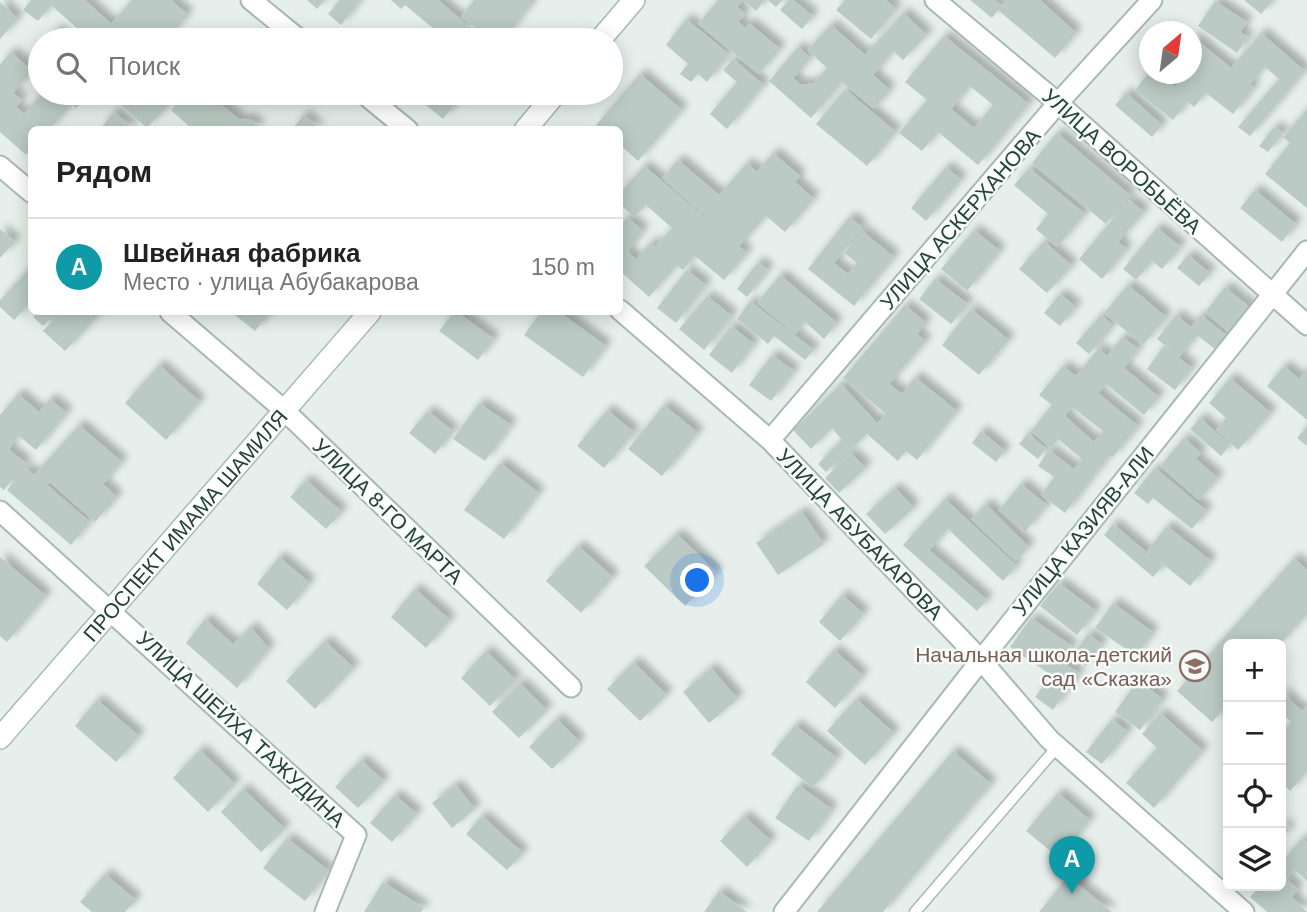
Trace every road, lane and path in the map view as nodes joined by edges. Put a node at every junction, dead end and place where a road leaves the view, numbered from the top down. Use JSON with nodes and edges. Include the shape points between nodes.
{"nodes":[{"id":1,"x":251,"y":0,"type":"edge"},
{"id":2,"x":634,"y":0,"type":"edge"},
{"id":3,"x":935,"y":0,"type":"edge"},
{"id":4,"x":1152,"y":0,"type":"edge"},
{"id":5,"x":285,"y":28,"type":"edge"},
{"id":6,"x":610,"y":28,"type":"edge"},
{"id":7,"x":1058,"y":103,"type":"junction"},
{"id":8,"x":378,"y":105,"type":"edge"},
{"id":9,"x":546,"y":105,"type":"edge"},
{"id":10,"x":403,"y":126,"type":"edge"},
{"id":11,"x":528,"y":126,"type":"edge"},
{"id":12,"x":0,"y":166,"type":"edge"},
{"id":13,"x":28,"y":190,"type":"edge"},
{"id":14,"x":1307,"y":251,"type":"edge"},
{"id":15,"x":1272,"y":294,"type":"junction"},
{"id":16,"x":623,"y":313,"type":"edge"},
{"id":17,"x":173,"y":315,"type":"edge"},
{"id":18,"x":367,"y":315,"type":"edge"},
{"id":19,"x":1307,"y":325,"type":"edge"},
{"id":20,"x":285,"y":411,"type":"junction"},
{"id":21,"x":770,"y":440,"type":"junction"},
{"id":22,"x":0,"y":511,"type":"edge"},
{"id":23,"x":111,"y":610,"type":"junction"},
{"id":24,"x":981,"y":660,"type":"junction"},
{"id":25,"x":571,"y":687,"type":"dead end"},
{"id":26,"x":0,"y":738,"type":"edge"},
{"id":27,"x":1057,"y":747,"type":"junction"},
{"id":28,"x":325,"y":912,"type":"edge"},
{"id":29,"x":784,"y":912,"type":"edge"},
{"id":30,"x":915,"y":912,"type":"edge"},
{"id":31,"x":1244,"y":912,"type":"edge"}],
"edges":[{"from":1,"to":5,"type":"street"},
{"from":2,"to":6,"type":"main road"},
{"from":3,"to":7,"type":"street","name":"УЛИЦА ВОРОБЬЁВА"},
{"from":4,"to":7,"type":"street","name":"УЛИЦА АСКЕРХАНОВА"},
{"from":7,"to":15,"type":"street","name":"УЛИЦА ВОРОБЬЁВА"},
{"from":7,"to":21,"type":"street","name":"УЛИЦА АСКЕРХАНОВА"},
{"from":8,"to":10,"type":"street"},
{"from":9,"to":11,"type":"main road"},
{"from":12,"to":13,"type":"street"},
{"from":14,"to":15,"type":"street","name":"УЛИЦА КАЗИЯВ-АЛИ"},
{"from":15,"to":19,"type":"street","name":"УЛИЦА ВОРОБЬЁВА"},
{"from":15,"to":24,"type":"street","name":"УЛИЦА КАЗИЯВ-АЛИ"},
{"from":16,"to":21,"type":"street","name":"УЛИЦА АБУБАКАРОВА"},
{"from":17,"to":20,"type":"street","name":"УЛИЦА 8-ГО МАРТА"},
{"from":18,"to":20,"type":"main road","name":"ПРОСПЕКТ ИМАМА ШАМИЛЯ"},
{"from":20,"to":23,"type":"main road","name":"ПРОСПЕКТ ИМАМА ШАМИЛЯ"},
{"from":20,"to":25,"type":"street","name":"УЛИЦА 8-ГО МАРТА"},
{"from":21,"to":24,"type":"street","name":"УЛИЦА АБУБАКАРОВА"},
{"from":22,"to":23,"type":"street","name":"УЛИЦА ШЕЙХА ТАЖУДИНА"},
{"from":23,"to":26,"type":"main road","name":"ПРОСПЕКТ ИМАМА ШАМИЛЯ"},
{"from":23,"to":28,"type":"street","name":"УЛИЦА ШЕЙХА ТАЖУДИНА","via":[[356,835]]},
{"from":24,"to":27,"type":"street","name":"УЛИЦА АБУБАКАРОВА"},
{"from":24,"to":29,"type":"street","name":"УЛИЦА КАЗИЯВ-АЛИ"},
{"from":27,"to":30,"type":"lane"},
{"from":27,"to":31,"type":"street","name":"УЛИЦА АБУБАКАРОВА"}]}
